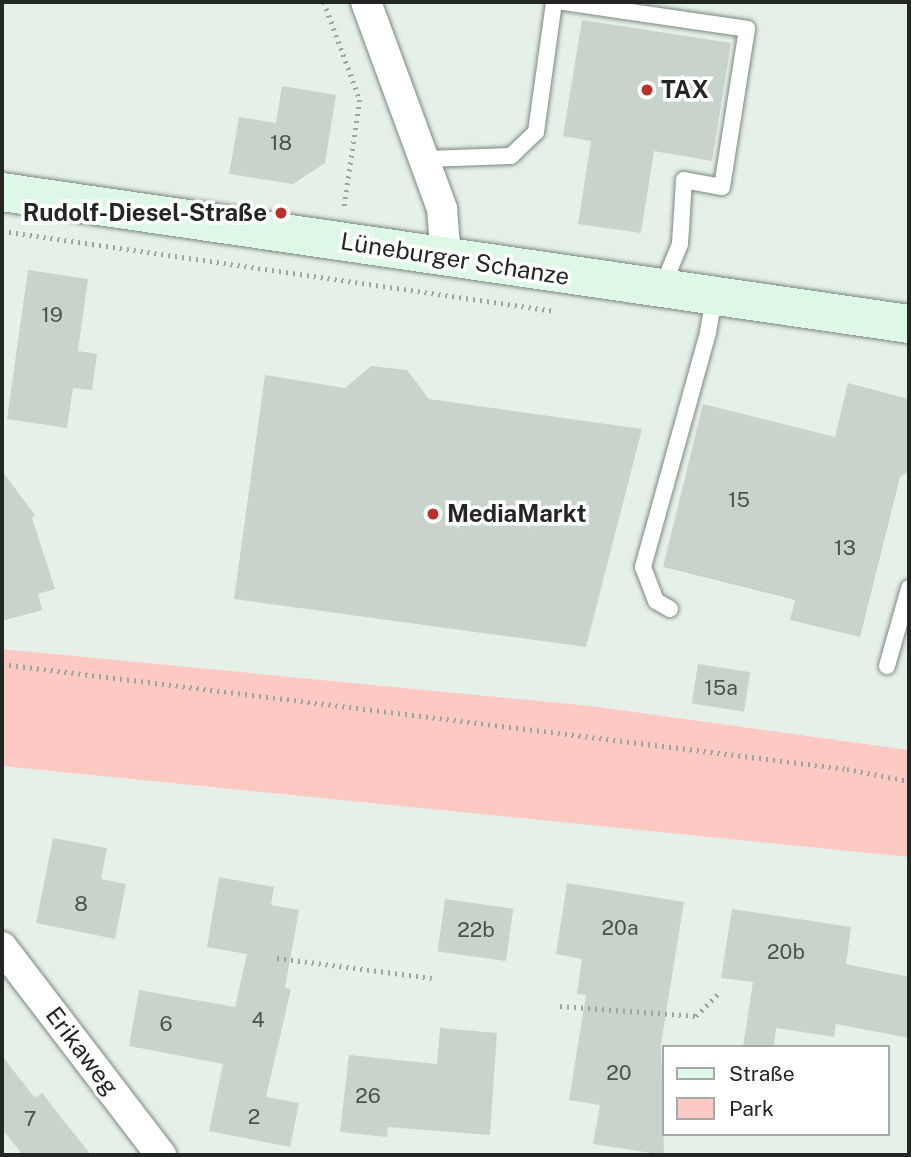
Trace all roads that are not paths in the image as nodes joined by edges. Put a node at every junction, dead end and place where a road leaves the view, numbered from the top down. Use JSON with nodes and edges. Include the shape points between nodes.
{"nodes":[{"id":1,"x":366,"y":2,"type":"edge"},
{"id":2,"x":554,"y":2,"type":"edge"},
{"id":3,"x":563,"y":2,"type":"edge"},
{"id":4,"x":426,"y":159,"type":"junction"},
{"id":5,"x":2,"y":192,"type":"edge"},
{"id":6,"x":446,"y":259,"type":"junction"},
{"id":7,"x":661,"y":290,"type":"junction"},
{"id":8,"x":714,"y":298,"type":"junction"},
{"id":9,"x":909,"y":324,"type":"edge"},
{"id":10,"x":909,"y":588,"type":"edge"},
{"id":11,"x":670,"y":610,"type":"dead end"},
{"id":12,"x":887,"y":666,"type":"dead end"},
{"id":13,"x":2,"y":947,"type":"edge"},
{"id":14,"x":161,"y":1155,"type":"edge"}],
"edges":[{"from":1,"to":4,"type":"street"},
{"from":2,"to":4,"type":"lane","via":[[536,132],[512,156]]},
{"from":3,"to":7,"type":"lane","via":[[747,29],[722,187],[684,180],[680,244]]},
{"from":4,"to":6,"type":"street","via":[[442,209]]},
{"from":5,"to":6,"type":"street","name":"Lüneburger Schanze"},
{"from":6,"to":7,"type":"street","name":"Lüneburger Schanze"},
{"from":7,"to":8,"type":"street","name":"Lüneburger Schanze"},
{"from":8,"to":9,"type":"street","name":"Lüneburger Schanze"},
{"from":8,"to":11,"type":"lane","via":[[643,567],[656,601]]},
{"from":10,"to":12,"type":"lane"},
{"from":13,"to":14,"type":"street","name":"Erikaweg"}]}
